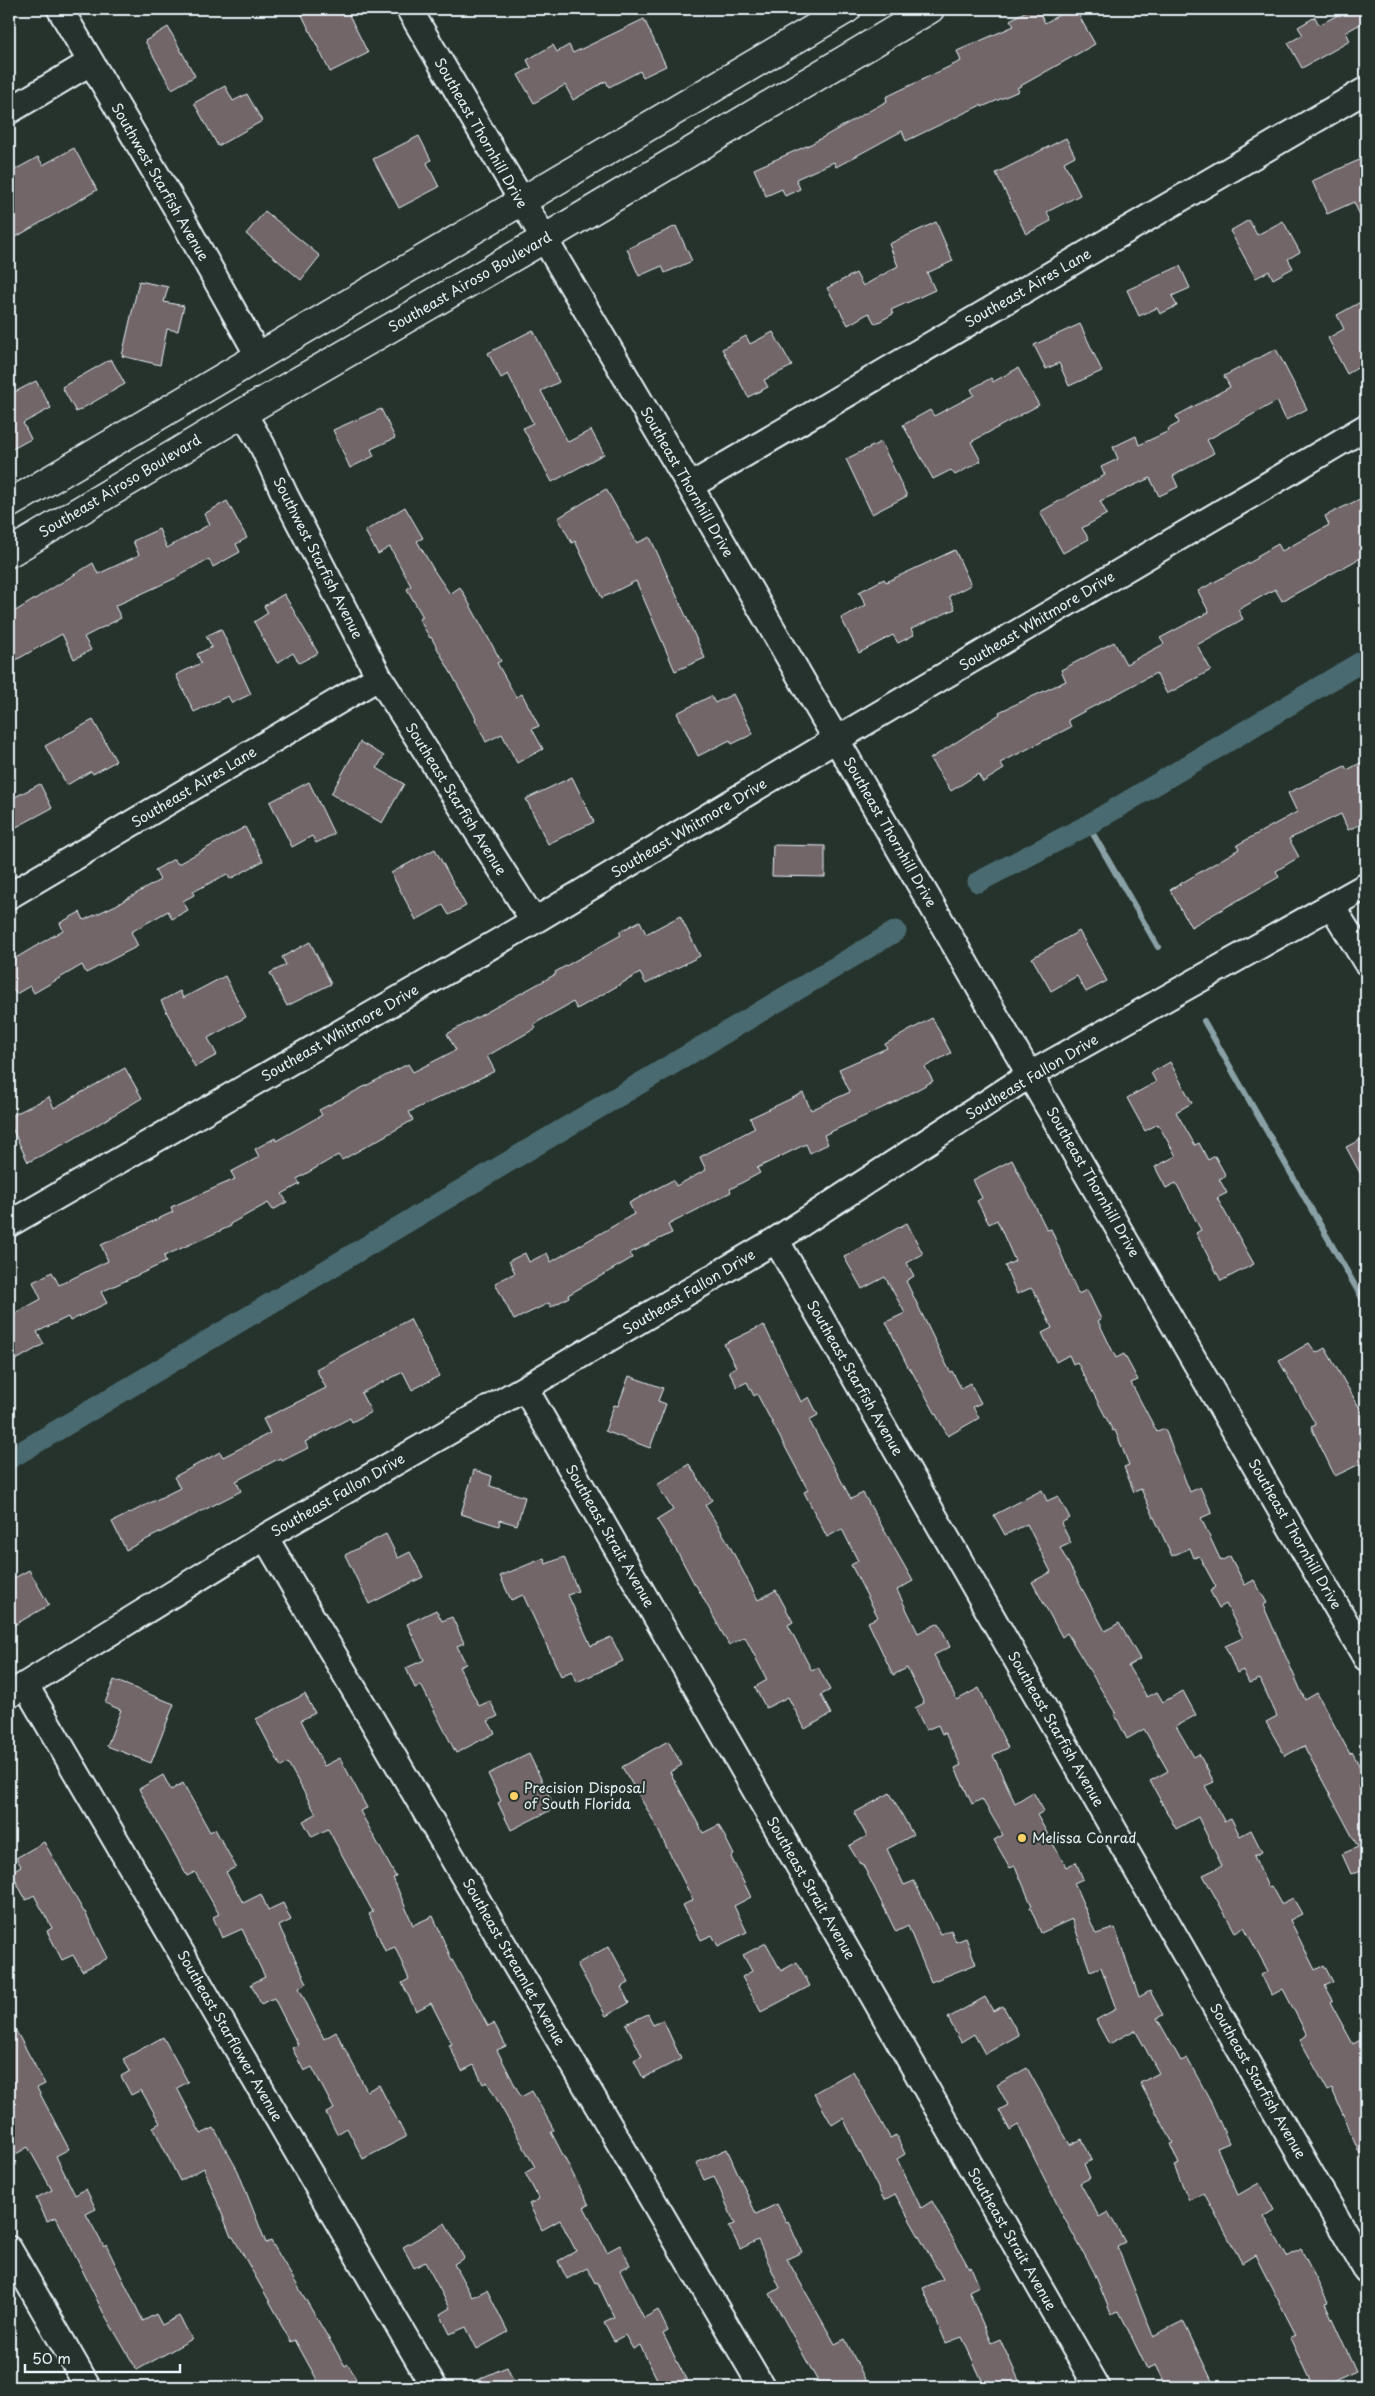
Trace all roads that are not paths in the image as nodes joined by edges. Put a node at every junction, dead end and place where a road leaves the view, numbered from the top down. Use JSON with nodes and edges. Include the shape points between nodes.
{"nodes":[{"id":1,"x":60,"y":9,"type":"edge"},
{"id":2,"x":410,"y":9,"type":"edge"},
{"id":3,"x":847,"y":9,"type":"edge"},
{"id":4,"x":930,"y":9,"type":"edge"},
{"id":5,"x":91,"y":62,"type":"junction"},
{"id":6,"x":1366,"y":90,"type":"edge"},
{"id":7,"x":9,"y":110,"type":"edge"},
{"id":8,"x":521,"y":202,"type":"junction"},
{"id":9,"x":544,"y":239,"type":"junction"},
{"id":10,"x":258,"y":357,"type":"junction"},
{"id":11,"x":244,"y":413,"type":"junction"},
{"id":12,"x":1366,"y":427,"type":"edge"},
{"id":13,"x":690,"y":486,"type":"junction"},
{"id":14,"x":9,"y":504,"type":"edge"},
{"id":15,"x":9,"y":553,"type":"edge"},
{"id":16,"x":379,"y":677,"type":"junction"},
{"id":17,"x":837,"y":739,"type":"junction"},
{"id":18,"x":1366,"y":886,"type":"edge"},
{"id":19,"x":9,"y":896,"type":"edge"},
{"id":20,"x":1332,"y":906,"type":"junction"},
{"id":21,"x":534,"y":921,"type":"junction"},
{"id":22,"x":1366,"y":962,"type":"edge"},
{"id":23,"x":1031,"y":1074,"type":"junction"},
{"id":24,"x":9,"y":1224,"type":"edge"},
{"id":25,"x":776,"y":1240,"type":"junction"},
{"id":26,"x":526,"y":1388,"type":"junction"},
{"id":27,"x":265,"y":1537,"type":"junction"},
{"id":28,"x":1366,"y":1658,"type":"edge"},
{"id":29,"x":17,"y":1690,"type":"edge"},
{"id":30,"x":9,"y":2249,"type":"edge"},
{"id":31,"x":1366,"y":2270,"type":"edge"},
{"id":32,"x":88,"y":2387,"type":"edge"},
{"id":33,"x":434,"y":2387,"type":"edge"},
{"id":34,"x":762,"y":2387,"type":"edge"},
{"id":35,"x":1097,"y":2387,"type":"edge"}],
"edges":[{"from":1,"to":5,"type":"street","name":"Southwest Starfish Avenue"},
{"from":2,"to":8,"type":"street","name":"Southeast Thornhill Drive"},
{"from":3,"to":8,"type":"main road"},
{"from":4,"to":9,"type":"main road","name":"Southeast Airoso Boulevard"},
{"from":5,"to":7,"type":"street"},
{"from":5,"to":10,"type":"street","name":"Southwest Starfish Avenue"},
{"from":6,"to":13,"type":"street","name":"Southeast Aires Lane"},
{"from":8,"to":9,"type":"street","name":"Southeast Thornhill Drive"},
{"from":8,"to":10,"type":"main road"},
{"from":9,"to":11,"type":"main road","name":"Southeast Airoso Boulevard"},
{"from":9,"to":13,"type":"street","name":"Southeast Thornhill Drive"},
{"from":10,"to":14,"type":"main road"},
{"from":11,"to":15,"type":"main road","name":"Southeast Airoso Boulevard"},
{"from":11,"to":16,"type":"street","name":"Southwest Starfish Avenue"},
{"from":12,"to":17,"type":"street","name":"Southeast Whitmore Drive"},
{"from":13,"to":17,"type":"street","name":"Southeast Thornhill Drive"},
{"from":16,"to":19,"type":"street","name":"Southeast Aires Lane"},
{"from":16,"to":21,"type":"street","name":"Southeast Starfish Avenue"},
{"from":17,"to":21,"type":"street","name":"Southeast Whitmore Drive"},
{"from":17,"to":23,"type":"street","name":"Southeast Thornhill Drive"},
{"from":18,"to":20,"type":"street","name":"Southeast Fallon Drive"},
{"from":20,"to":22,"type":"street"},
{"from":20,"to":23,"type":"street","name":"Southeast Fallon Drive"},
{"from":21,"to":24,"type":"street","name":"Southeast Whitmore Drive"},
{"from":23,"to":25,"type":"street","name":"Southeast Fallon Drive"},
{"from":23,"to":28,"type":"street","name":"Southeast Thornhill Drive"},
{"from":25,"to":26,"type":"street","name":"Southeast Fallon Drive"},
{"from":25,"to":31,"type":"street","name":"Southeast Starfish Avenue"},
{"from":26,"to":27,"type":"street","name":"Southeast Fallon Drive"},
{"from":26,"to":35,"type":"street","name":"Southeast Strait Avenue"},
{"from":27,"to":29,"type":"street","name":"Southeast Fallon Drive"},
{"from":27,"to":34,"type":"street","name":"Southeast Streamlet Avenue"},
{"from":29,"to":33,"type":"street","name":"Southeast Starflower Avenue"},
{"from":30,"to":32,"type":"street"}]}
